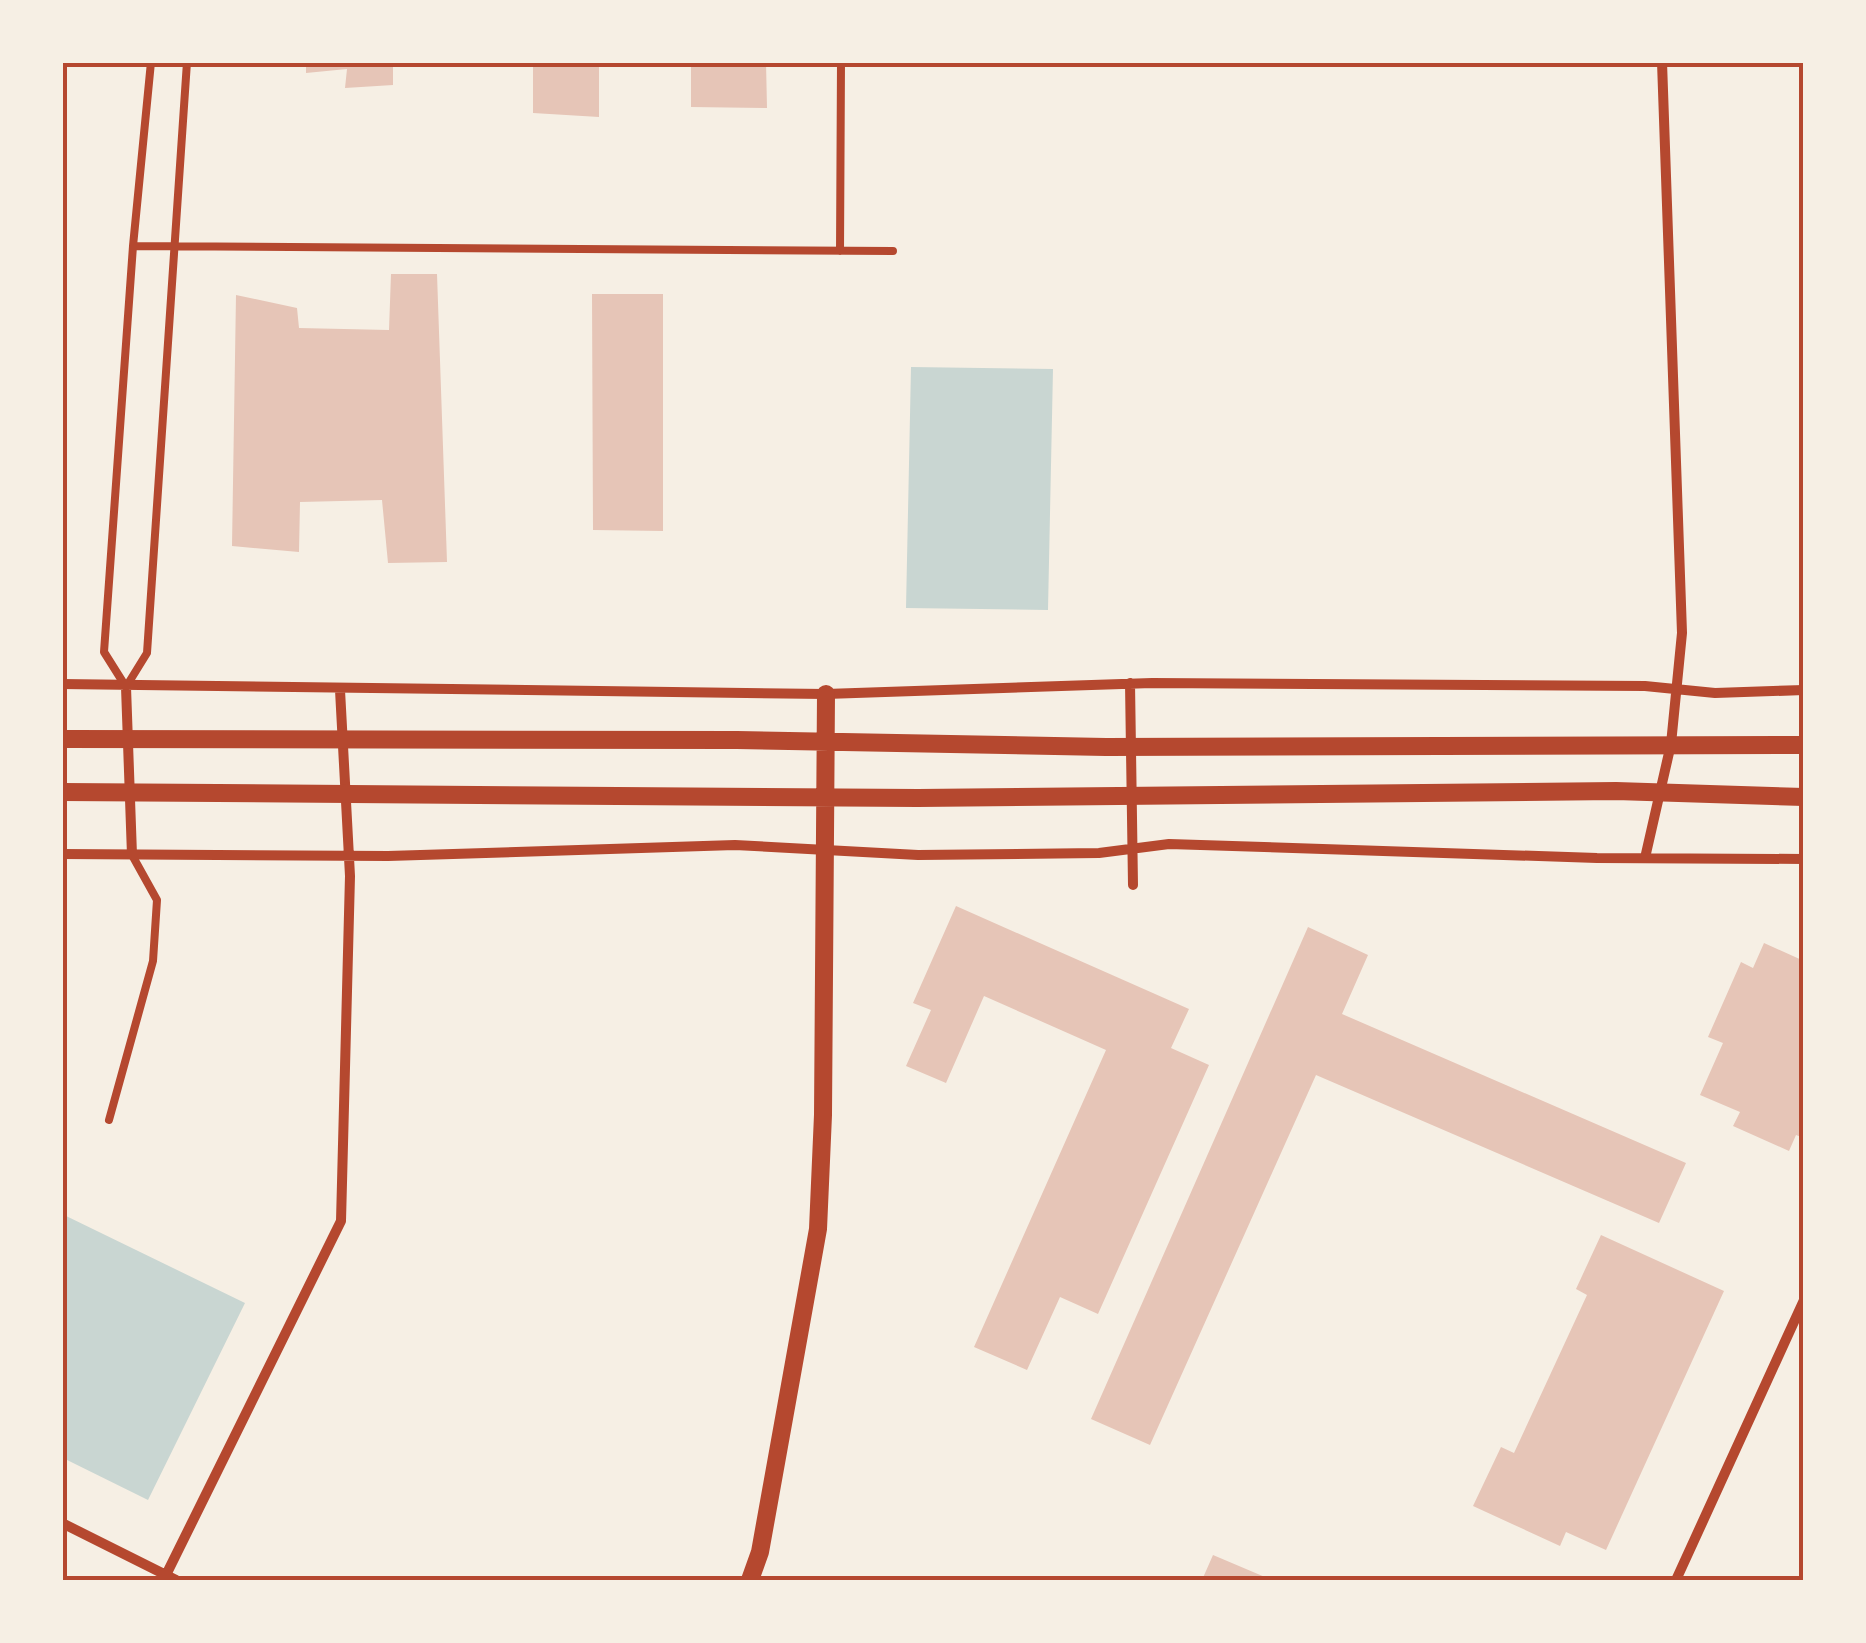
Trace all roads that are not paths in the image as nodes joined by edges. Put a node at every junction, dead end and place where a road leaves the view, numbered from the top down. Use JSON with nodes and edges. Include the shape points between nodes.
{"nodes":[{"id":1,"x":151,"y":62,"type":"edge"},
{"id":2,"x":187,"y":62,"type":"edge"},
{"id":3,"x":841,"y":62,"type":"edge"},
{"id":4,"x":1662,"y":62,"type":"edge"},
{"id":5,"x":177,"y":245,"type":"junction"},
{"id":6,"x":133,"y":246,"type":"junction"},
{"id":7,"x":840,"y":251,"type":"junction"},
{"id":8,"x":894,"y":251,"type":"dead end"},
{"id":9,"x":1130,"y":683,"type":"junction"},
{"id":10,"x":62,"y":684,"type":"edge"},
{"id":11,"x":126,"y":687,"type":"junction"},
{"id":12,"x":340,"y":690,"type":"junction"},
{"id":13,"x":1804,"y":690,"type":"edge"},
{"id":14,"x":1678,"y":691,"type":"junction"},
{"id":15,"x":826,"y":694,"type":"junction"},
{"id":16,"x":62,"y":738,"type":"edge"},
{"id":17,"x":127,"y":738,"type":"junction"},
{"id":18,"x":343,"y":742,"type":"junction"},
{"id":19,"x":826,"y":742,"type":"junction"},
{"id":20,"x":1671,"y":744,"type":"junction"},
{"id":21,"x":1131,"y":746,"type":"junction"},
{"id":22,"x":1804,"y":746,"type":"edge"},
{"id":23,"x":128,"y":791,"type":"junction"},
{"id":24,"x":62,"y":792,"type":"edge"},
{"id":25,"x":346,"y":792,"type":"junction"},
{"id":26,"x":1659,"y":793,"type":"junction"},
{"id":27,"x":1132,"y":794,"type":"junction"},
{"id":28,"x":826,"y":796,"type":"junction"},
{"id":29,"x":1804,"y":797,"type":"edge"},
{"id":30,"x":825,"y":848,"type":"junction"},
{"id":31,"x":1133,"y":848,"type":"junction"},
{"id":32,"x":62,"y":854,"type":"edge"},
{"id":33,"x":132,"y":855,"type":"junction"},
{"id":34,"x":348,"y":855,"type":"junction"},
{"id":35,"x":1644,"y":858,"type":"junction"},
{"id":36,"x":1804,"y":859,"type":"edge"},
{"id":37,"x":1133,"y":885,"type":"dead end"},
{"id":38,"x":109,"y":1120,"type":"dead end"},
{"id":39,"x":1804,"y":1300,"type":"edge"},
{"id":40,"x":62,"y":1523,"type":"edge"},
{"id":41,"x":171,"y":1578,"type":"edge"},
{"id":42,"x":750,"y":1580,"type":"edge"},
{"id":43,"x":1676,"y":1580,"type":"edge"}],
"edges":[{"from":1,"to":6,"type":"lane"},
{"from":2,"to":5,"type":"lane"},
{"from":3,"to":7,"type":"lane"},
{"from":4,"to":14,"type":"street","via":[[1682,633]]},
{"from":5,"to":6,"type":"lane"},
{"from":5,"to":7,"type":"lane"},
{"from":5,"to":11,"type":"lane","via":[[148,653]]},
{"from":6,"to":11,"type":"lane","via":[[104,652]]},
{"from":7,"to":8,"type":"lane"},
{"from":9,"to":14,"type":"street"},
{"from":9,"to":15,"type":"street"},
{"from":9,"to":21,"type":"street"},
{"from":10,"to":11,"type":"street"},
{"from":11,"to":12,"type":"street","via":[[170,682]]},
{"from":11,"to":17,"type":"street"},
{"from":12,"to":15,"type":"street"},
{"from":12,"to":18,"type":"street"},
{"from":13,"to":14,"type":"street"},
{"from":14,"to":20,"type":"street"},
{"from":15,"to":19,"type":"street"},
{"from":16,"to":17,"type":"street"},
{"from":17,"to":18,"type":"street"},
{"from":17,"to":23,"type":"street"},
{"from":18,"to":19,"type":"street"},
{"from":18,"to":25,"type":"street"},
{"from":19,"to":21,"type":"street"},
{"from":19,"to":28,"type":"street"},
{"from":20,"to":21,"type":"street"},
{"from":20,"to":22,"type":"street"},
{"from":20,"to":26,"type":"street"},
{"from":21,"to":27,"type":"street"},
{"from":23,"to":24,"type":"street"},
{"from":23,"to":25,"type":"street"},
{"from":23,"to":33,"type":"street"},
{"from":25,"to":28,"type":"street"},
{"from":25,"to":34,"type":"street"},
{"from":26,"to":27,"type":"street"},
{"from":26,"to":29,"type":"street"},
{"from":26,"to":35,"type":"street"},
{"from":27,"to":28,"type":"street"},
{"from":27,"to":31,"type":"street"},
{"from":28,"to":30,"type":"street"},
{"from":30,"to":31,"type":"street","via":[[918,855]]},
{"from":30,"to":34,"type":"street"},
{"from":30,"to":42,"type":"street","via":[[818,1229]]},
{"from":31,"to":35,"type":"street"},
{"from":31,"to":37,"type":"street"},
{"from":32,"to":33,"type":"street"},
{"from":33,"to":34,"type":"street"},
{"from":33,"to":38,"type":"lane","via":[[158,900],[153,961]]},
{"from":34,"to":41,"type":"street","via":[[342,1222]]},
{"from":35,"to":36,"type":"street"},
{"from":39,"to":43,"type":"street"},
{"from":40,"to":41,"type":"street"}]}
